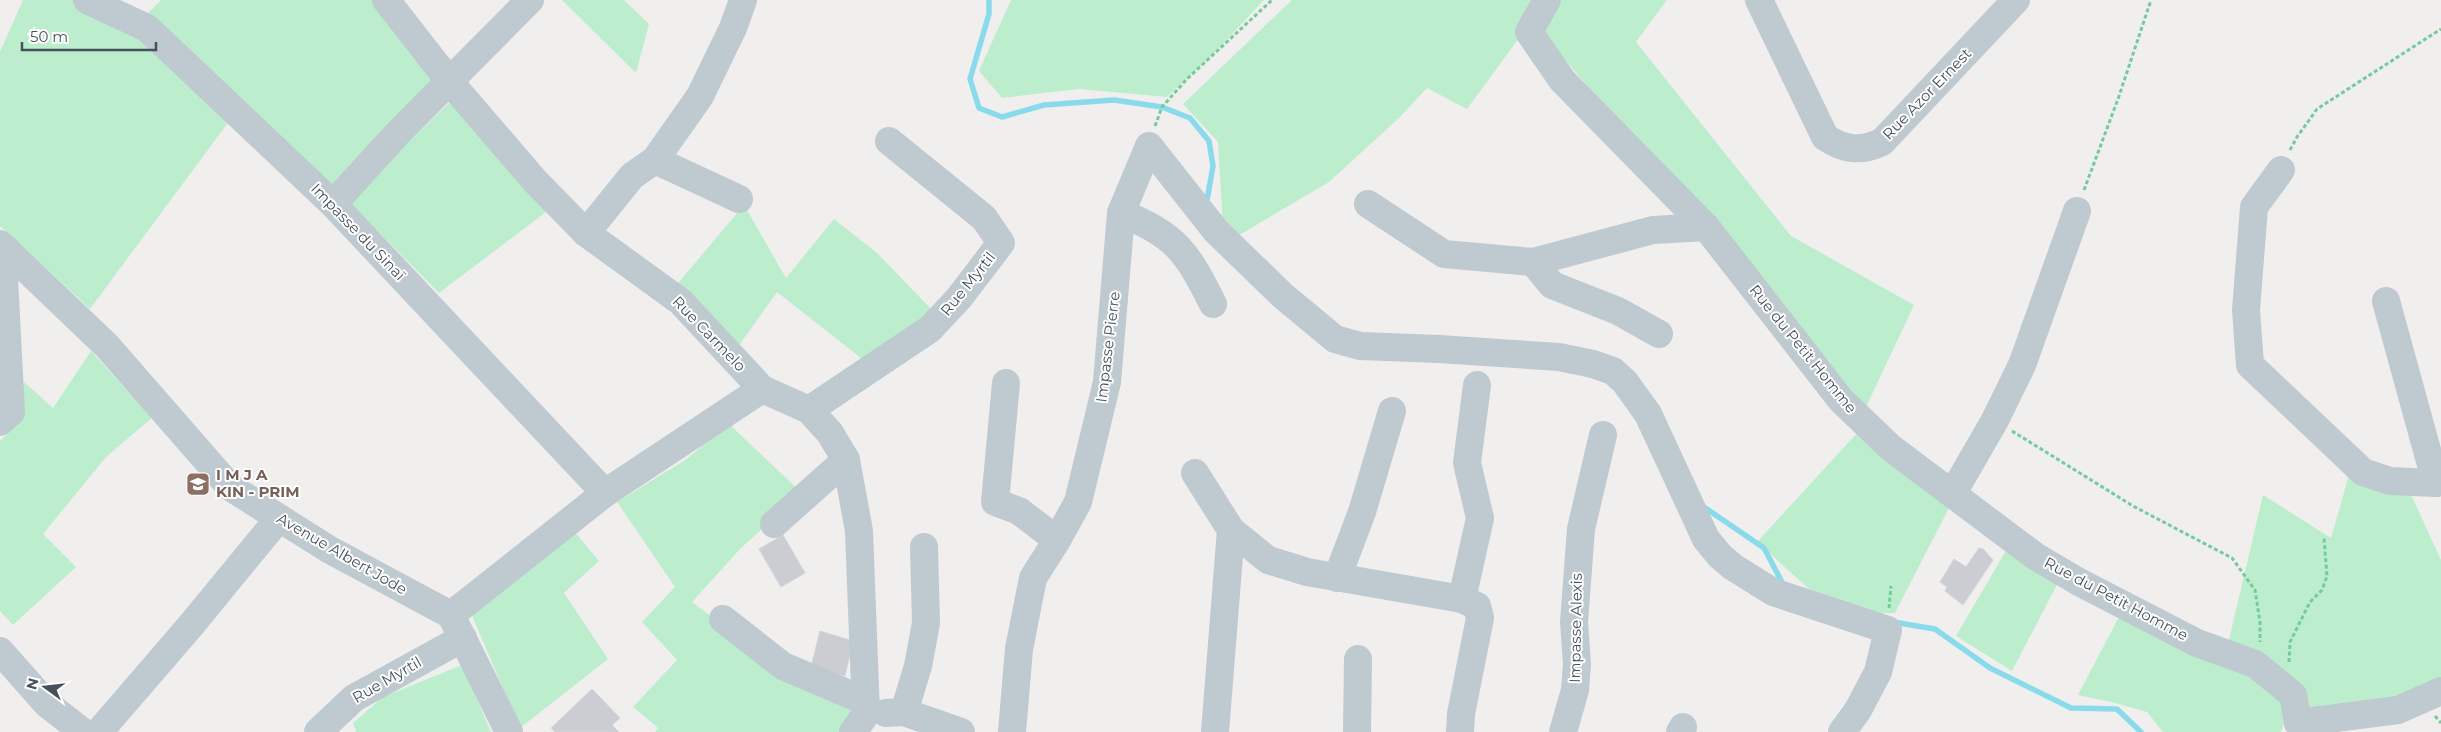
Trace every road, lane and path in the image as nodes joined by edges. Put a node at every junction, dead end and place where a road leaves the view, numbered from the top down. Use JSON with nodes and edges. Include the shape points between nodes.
{"nodes":[{"id":1,"x":87,"y":0,"type":"edge"},
{"id":2,"x":386,"y":0,"type":"edge"},
{"id":3,"x":530,"y":0,"type":"edge"},
{"id":4,"x":743,"y":0,"type":"edge"},
{"id":5,"x":1272,"y":0,"type":"edge"},
{"id":6,"x":1547,"y":0,"type":"edge"},
{"id":7,"x":1759,"y":0,"type":"edge"},
{"id":8,"x":2016,"y":0,"type":"edge"},
{"id":9,"x":2151,"y":0,"type":"edge"},
{"id":10,"x":2441,"y":29,"type":"edge"},
{"id":11,"x":450,"y":82,"type":"junction"},
{"id":12,"x":889,"y":141,"type":"dead end"},
{"id":13,"x":1149,"y":146,"type":"junction"},
{"id":14,"x":656,"y":160,"type":"junction"},
{"id":15,"x":2281,"y":170,"type":"joint"},
{"id":16,"x":739,"y":199,"type":"dead end"},
{"id":17,"x":333,"y":204,"type":"junction"},
{"id":18,"x":1368,"y":204,"type":"dead end"},
{"id":19,"x":2076,"y":211,"type":"joint"},
{"id":20,"x":1121,"y":213,"type":"junction"},
{"id":21,"x":1706,"y":227,"type":"junction"},
{"id":22,"x":586,"y":233,"type":"junction"},
{"id":23,"x":3,"y":247,"type":"edge"},
{"id":24,"x":1533,"y":262,"type":"junction"},
{"id":25,"x":2386,"y":301,"type":"dead end"},
{"id":26,"x":1213,"y":304,"type":"dead end"},
{"id":27,"x":1659,"y":334,"type":"dead end"},
{"id":28,"x":1006,"y":383,"type":"dead end"},
{"id":29,"x":1477,"y":385,"type":"dead end"},
{"id":30,"x":762,"y":389,"type":"junction"},
{"id":31,"x":809,"y":410,"type":"junction"},
{"id":32,"x":1392,"y":411,"type":"dead end"},
{"id":33,"x":1995,"y":420,"type":"junction"},
{"id":34,"x":0,"y":422,"type":"edge"},
{"id":35,"x":1603,"y":435,"type":"dead end"},
{"id":36,"x":846,"y":460,"type":"junction"},
{"id":37,"x":1194,"y":473,"type":"dead end"},
{"id":38,"x":2438,"y":482,"type":"edge"},
{"id":39,"x":605,"y":493,"type":"junction"},
{"id":40,"x":1953,"y":493,"type":"junction"},
{"id":41,"x":279,"y":518,"type":"junction"},
{"id":42,"x":774,"y":524,"type":"dead end"},
{"id":43,"x":1230,"y":530,"type":"junction"},
{"id":44,"x":2324,"y":538,"type":"dead end"},
{"id":45,"x":1058,"y":540,"type":"junction"},
{"id":46,"x":924,"y":547,"type":"dead end"},
{"id":47,"x":1337,"y":578,"type":"junction"},
{"id":48,"x":1462,"y":599,"type":"junction"},
{"id":49,"x":722,"y":619,"type":"dead end"},
{"id":50,"x":457,"y":626,"type":"junction"},
{"id":51,"x":0,"y":651,"type":"edge"},
{"id":52,"x":1358,"y":659,"type":"dead end"},
{"id":53,"x":2260,"y":668,"type":"junction"},
{"id":54,"x":2441,"y":691,"type":"edge"},
{"id":55,"x":2293,"y":695,"type":"junction"},
{"id":56,"x":904,"y":712,"type":"junction"},
{"id":57,"x":861,"y":716,"type":"edge"},
{"id":58,"x":2294,"y":727,"type":"edge"},
{"id":59,"x":83,"y":732,"type":"edge"},
{"id":60,"x":99,"y":732,"type":"edge"},
{"id":61,"x":318,"y":732,"type":"edge"},
{"id":62,"x":509,"y":732,"type":"edge"},
{"id":63,"x":961,"y":732,"type":"edge"},
{"id":64,"x":1012,"y":732,"type":"edge"},
{"id":65,"x":1215,"y":732,"type":"edge"},
{"id":66,"x":1358,"y":732,"type":"edge"},
{"id":67,"x":1460,"y":732,"type":"edge"},
{"id":68,"x":1563,"y":732,"type":"edge"},
{"id":69,"x":1842,"y":732,"type":"edge"}],
"edges":[{"from":1,"to":17,"type":"street","name":"Impasse du Sinaï","via":[[147,28]]},
{"from":2,"to":11,"type":"street","name":"Rue Carmelo"},
{"from":3,"to":11,"type":"street"},
{"from":4,"to":14,"type":"street","via":[[700,96]]},
{"from":5,"to":13,"type":"path","via":[[1187,79],[1162,107]]},
{"from":6,"to":21,"type":"street","name":"Rue du Petit Homme","via":[[1530,32],[1562,80]]},
{"from":7,"to":8,"type":"street","name":"Rue Azor Ernest","via":[[1825,137],[1853,149],[1870,148],[1882,142]]},
{"from":9,"to":19,"type":"path"},
{"from":10,"to":15,"type":"path","via":[[2317,109],[2297,137]]},
{"from":11,"to":17,"type":"street"},
{"from":11,"to":22,"type":"street","name":"Rue Carmelo","via":[[535,181]]},
{"from":12,"to":31,"type":"street","name":"Rue Myrtil","via":[[984,218],[1001,243],[959,298],[930,329]]},
{"from":13,"to":20,"type":"street","name":"Impasse Pierre"},
{"from":13,"to":69,"type":"street","via":[[1216,231],[1282,295],[1335,339],[1360,346],[1559,357],[1613,371],[1648,414],[1706,539],[1720,556],[1773,592],[1888,630],[1878,672]]},
{"from":14,"to":16,"type":"street"},
{"from":14,"to":22,"type":"street","via":[[632,176]]},
{"from":15,"to":38,"type":"street","via":[[2254,207],[2246,310],[2250,365],[2363,472],[2390,481]]},
{"from":17,"to":39,"type":"street","name":"Impasse du Sinaï"},
{"from":18,"to":24,"type":"street","via":[[1444,254]]},
{"from":19,"to":33,"type":"street","via":[[2022,365]]},
{"from":20,"to":26,"type":"street","via":[[1161,231],[1189,258]]},
{"from":20,"to":45,"type":"street","name":"Impasse Pierre","via":[[1107,382],[1078,502]]},
{"from":21,"to":24,"type":"street","via":[[1652,230]]},
{"from":21,"to":40,"type":"street","name":"Rue du Petit Homme","via":[[1841,400],[1891,448]]},
{"from":22,"to":30,"type":"street","name":"Rue Carmelo","via":[[681,302]]},
{"from":23,"to":34,"type":"street","via":[[11,412]]},
{"from":23,"to":41,"type":"street","name":"Avenue Albert Jode","via":[[107,346],[230,487]]},
{"from":24,"to":27,"type":"street","via":[[1552,285],[1618,311]]},
{"from":25,"to":38,"type":"street"},
{"from":28,"to":45,"type":"street","via":[[995,502],[1019,511]]},
{"from":29,"to":48,"type":"street","via":[[1467,463],[1480,518]]},
{"from":30,"to":31,"type":"street","name":"Rue Carmelo"},
{"from":30,"to":39,"type":"street","name":"Rue Myrtil"},
{"from":31,"to":36,"type":"street","name":"Rue Carmelo","via":[[830,433]]},
{"from":32,"to":47,"type":"street","via":[[1362,512]]},
{"from":33,"to":40,"type":"street"},
{"from":33,"to":53,"type":"path","via":[[2133,506],[2232,558],[2254,590],[2260,622]]},
{"from":35,"to":68,"type":"street","name":"Impasse Alexis","via":[[1581,529],[1574,622],[1575,690]]},
{"from":36,"to":42,"type":"street"},
{"from":36,"to":57,"type":"street","name":"Rue Carmelo","via":[[859,531]]},
{"from":37,"to":43,"type":"street"},
{"from":39,"to":50,"type":"street","name":"Rue Myrtil"},
{"from":40,"to":53,"type":"street","name":"Rue du Petit Homme","via":[[2035,556],[2079,582],[2197,643]]},
{"from":41,"to":50,"type":"street","name":"Avenue Albert Jode"},
{"from":41,"to":60,"type":"street"},
{"from":43,"to":47,"type":"street","via":[[1268,560]]},
{"from":43,"to":65,"type":"street"},
{"from":44,"to":55,"type":"path","via":[[2326,576],[2322,590],[2310,602],[2290,642]]},
{"from":45,"to":64,"type":"street","name":"Impasse Pierre","via":[[1033,578],[1019,649]]},
{"from":46,"to":56,"type":"street","via":[[926,623],[918,666]]},
{"from":47,"to":48,"type":"street"},
{"from":48,"to":67,"type":"street","via":[[1477,606],[1480,618]]},
{"from":49,"to":57,"type":"street","via":[[783,666]]},
{"from":50,"to":61,"type":"street","name":"Rue Myrtil","via":[[354,698]]},
{"from":50,"to":62,"type":"street"},
{"from":51,"to":59,"type":"street","via":[[47,704]]},
{"from":52,"to":66,"type":"street"},
{"from":53,"to":55,"type":"street","name":"Rue du Petit Homme"},
{"from":54,"to":58,"type":"street","via":[[2398,710]]},
{"from":55,"to":58,"type":"street"},
{"from":56,"to":57,"type":"street"},
{"from":56,"to":63,"type":"street"}]}
